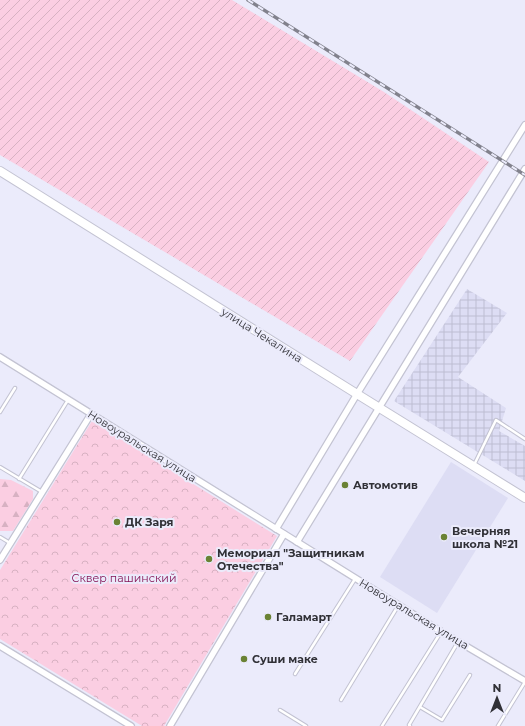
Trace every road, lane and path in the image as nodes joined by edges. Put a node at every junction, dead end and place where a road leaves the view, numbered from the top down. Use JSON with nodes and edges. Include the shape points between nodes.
{"nodes":[{"id":1,"x":525,"y":125,"type":"edge"},
{"id":2,"x":525,"y":169,"type":"edge"},
{"id":3,"x":0,"y":172,"type":"edge"},
{"id":4,"x":0,"y":357,"type":"edge"},
{"id":5,"x":15,"y":388,"type":"dead end"},
{"id":6,"x":357,"y":394,"type":"junction"},
{"id":7,"x":68,"y":400,"type":"junction"},
{"id":8,"x":379,"y":408,"type":"junction"},
{"id":9,"x":0,"y":412,"type":"edge"},
{"id":10,"x":91,"y":414,"type":"junction"},
{"id":11,"x":525,"y":438,"type":"edge"},
{"id":12,"x":473,"y":466,"type":"junction"},
{"id":13,"x":0,"y":467,"type":"edge"},
{"id":14,"x":19,"y":478,"type":"junction"},
{"id":15,"x":42,"y":492,"type":"junction"},
{"id":16,"x":525,"y":498,"type":"edge"},
{"id":17,"x":276,"y":529,"type":"junction"},
{"id":18,"x":284,"y":534,"type":"junction"},
{"id":19,"x":0,"y":537,"type":"edge"},
{"id":20,"x":296,"y":542,"type":"junction"},
{"id":21,"x":10,"y":543,"type":"junction"},
{"id":22,"x":0,"y":560,"type":"edge"},
{"id":23,"x":355,"y":578,"type":"junction"},
{"id":24,"x":399,"y":606,"type":"junction"},
{"id":25,"x":441,"y":632,"type":"junction"},
{"id":26,"x":459,"y":642,"type":"junction"},
{"id":27,"x":0,"y":646,"type":"edge"},
{"id":28,"x":295,"y":674,"type":"dead end"},
{"id":29,"x":470,"y":675,"type":"dead end"},
{"id":30,"x":525,"y":682,"type":"edge"},
{"id":31,"x":341,"y":700,"type":"dead end"},
{"id":32,"x":420,"y":707,"type":"junction"},
{"id":33,"x":280,"y":710,"type":"dead end"},
{"id":34,"x":132,"y":726,"type":"edge"},
{"id":35,"x":170,"y":726,"type":"edge"},
{"id":36,"x":306,"y":726,"type":"edge"},
{"id":37,"x":382,"y":726,"type":"edge"},
{"id":38,"x":410,"y":726,"type":"edge"},
{"id":39,"x":498,"y":726,"type":"edge"}],
"edges":[{"from":1,"to":6,"type":"street"},
{"from":2,"to":8,"type":"street"},
{"from":3,"to":6,"type":"main road","name":"улица Чекалина"},
{"from":4,"to":7,"type":"street","name":"Новоуральская улица"},
{"from":5,"to":9,"type":"lane"},
{"from":6,"to":8,"type":"main road","name":"улица Чекалина"},
{"from":6,"to":17,"type":"street"},
{"from":7,"to":10,"type":"street","name":"Новоуральская улица"},
{"from":7,"to":14,"type":"lane"},
{"from":8,"to":12,"type":"main road","name":"улица Чекалина"},
{"from":8,"to":20,"type":"street"},
{"from":10,"to":15,"type":"street"},
{"from":10,"to":17,"type":"street","name":"Новоуральская улица"},
{"from":11,"to":12,"type":"lane","via":[[496,420]]},
{"from":12,"to":16,"type":"main road","name":"улица Чекалина"},
{"from":13,"to":14,"type":"lane"},
{"from":14,"to":15,"type":"lane"},
{"from":15,"to":21,"type":"street"},
{"from":17,"to":18,"type":"street","name":"Новоуральская улица"},
{"from":18,"to":20,"type":"street","name":"Новоуральская улица"},
{"from":18,"to":35,"type":"street"},
{"from":19,"to":21,"type":"lane"},
{"from":20,"to":23,"type":"street","name":"Новоуральская улица"},
{"from":21,"to":22,"type":"street"},
{"from":23,"to":24,"type":"street","name":"Новоуральская улица"},
{"from":23,"to":28,"type":"lane"},
{"from":24,"to":25,"type":"street","name":"Новоуральская улица"},
{"from":24,"to":31,"type":"lane"},
{"from":25,"to":26,"type":"street","name":"Новоуральская улица"},
{"from":25,"to":37,"type":"lane"},
{"from":26,"to":30,"type":"street","name":"Новоуральская улица"},
{"from":26,"to":32,"type":"lane"},
{"from":27,"to":34,"type":"street"},
{"from":29,"to":32,"type":"lane","via":[[442,720]]},
{"from":30,"to":39,"type":"lane"},
{"from":32,"to":38,"type":"lane"},
{"from":33,"to":36,"type":"lane"}]}
